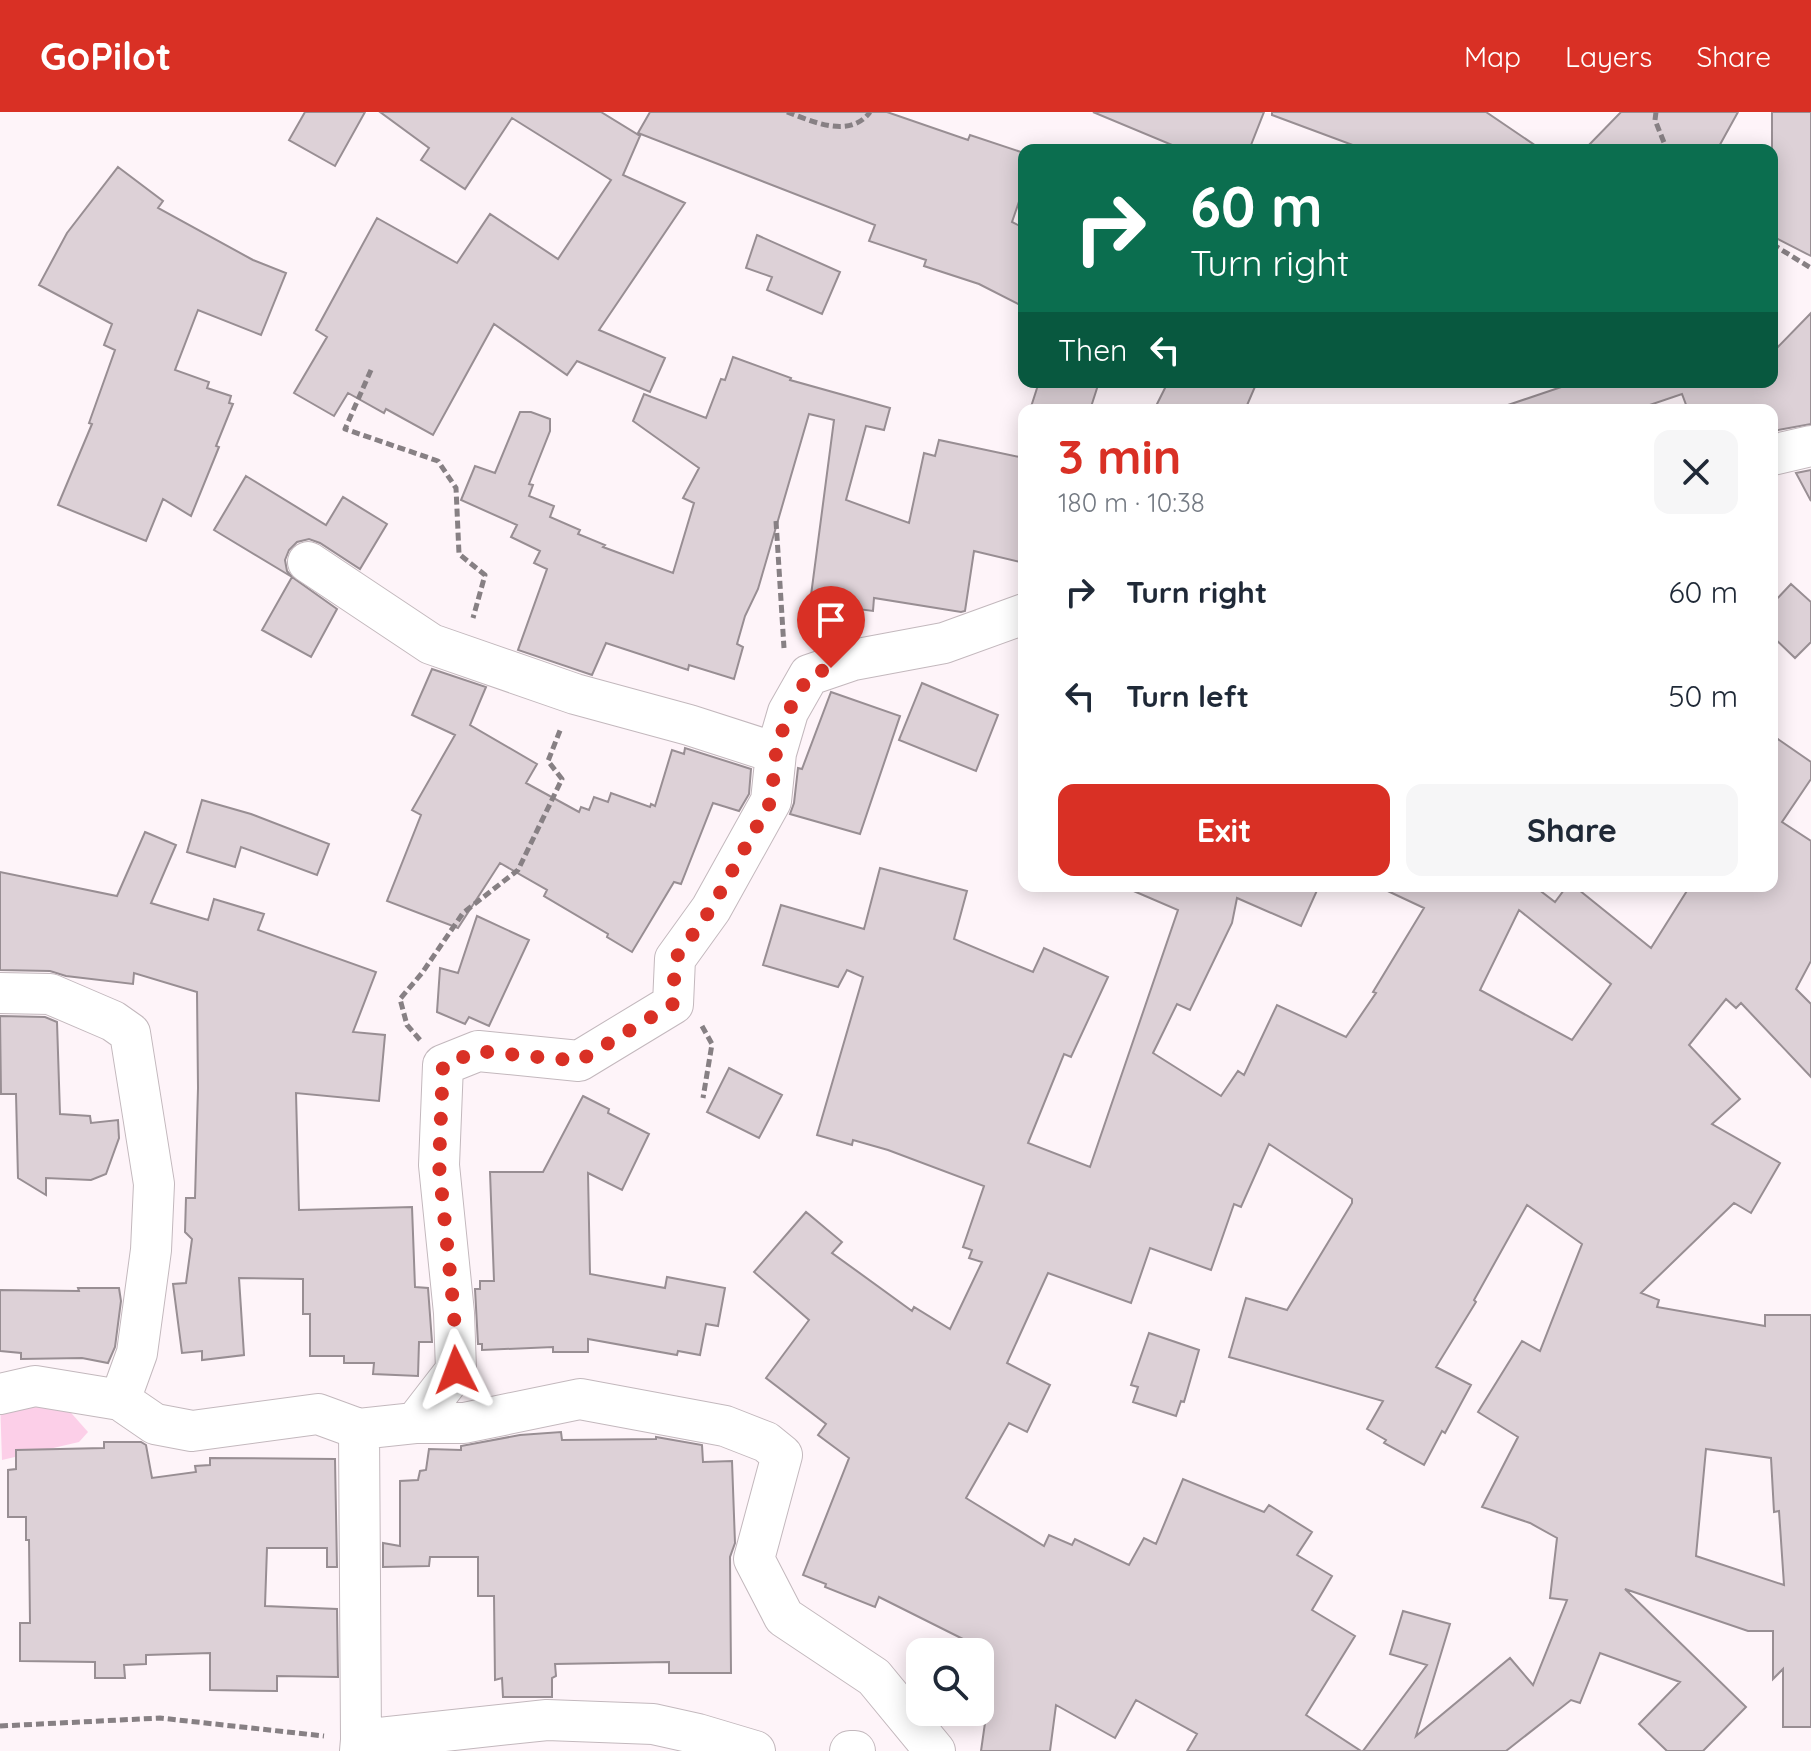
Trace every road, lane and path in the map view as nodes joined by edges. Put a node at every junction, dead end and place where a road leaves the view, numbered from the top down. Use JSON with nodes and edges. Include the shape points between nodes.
{"nodes":[{"id":1,"x":787,"y":112,"type":"edge"},
{"id":2,"x":870,"y":112,"type":"edge"},
{"id":3,"x":1656,"y":112,"type":"edge"},
{"id":4,"x":1665,"y":144,"type":"edge"},
{"id":5,"x":1778,"y":248,"type":"edge"},
{"id":6,"x":1811,"y":268,"type":"edge"},
{"id":7,"x":371,"y":370,"type":"dead end"},
{"id":8,"x":1811,"y":446,"type":"edge"},
{"id":9,"x":1778,"y":454,"type":"edge"},
{"id":10,"x":776,"y":521,"type":"dead end"},
{"id":11,"x":308,"y":562,"type":"dead end"},
{"id":12,"x":1018,"y":616,"type":"edge"},
{"id":13,"x":784,"y":649,"type":"dead end"},
{"id":14,"x":462,"y":654,"type":"junction"},
{"id":15,"x":788,"y":712,"type":"junction"},
{"id":16,"x":689,"y":725,"type":"junction"},
{"id":17,"x":776,"y":753,"type":"junction"},
{"id":18,"x":548,"y":761,"type":"dead end"},
{"id":19,"x":0,"y":993,"type":"edge"},
{"id":20,"x":443,"y":1065,"type":"junction"},
{"id":21,"x":0,"y":1394,"type":"edge"},
{"id":22,"x":120,"y":1400,"type":"junction"},
{"id":23,"x":415,"y":1423,"type":"junction"},
{"id":24,"x":359,"y":1429,"type":"junction"},
{"id":25,"x":0,"y":1726,"type":"edge"},
{"id":26,"x":361,"y":1746,"type":"edge"},
{"id":27,"x":755,"y":1751,"type":"edge"},
{"id":28,"x":935,"y":1751,"type":"edge"}],
"edges":[{"from":1,"to":2,"type":"path","via":[[845,128]]},
{"from":3,"to":4,"type":"path"},
{"from":5,"to":6,"type":"path"},
{"from":7,"to":14,"type":"path","via":[[345,429],[438,461],[456,488],[459,554],[485,575]]},
{"from":8,"to":9,"type":"street"},
{"from":10,"to":13,"type":"path"},
{"from":11,"to":14,"type":"street","via":[[431,644]]},
{"from":12,"to":15,"type":"street","via":[[944,643],[853,660],[809,675]]},
{"from":14,"to":16,"type":"street","via":[[575,694]]},
{"from":15,"to":16,"type":"street"},
{"from":15,"to":17,"type":"street"},
{"from":16,"to":17,"type":"street"},
{"from":17,"to":20,"type":"street","via":[[771,801],[711,909],[675,959],[673,1004],[579,1061],[478,1051]]},
{"from":18,"to":20,"type":"path","via":[[562,779],[518,870],[463,913],[400,999],[407,1025]]},
{"from":19,"to":22,"type":"street","via":[[50,994],[130,1033],[154,1184],[137,1353]]},
{"from":20,"to":23,"type":"street","via":[[439,1165],[456,1370]]},
{"from":21,"to":22,"type":"street","via":[[35,1386]]},
{"from":22,"to":24,"type":"street","via":[[155,1424],[192,1431],[318,1414]]},
{"from":23,"to":24,"type":"street"},
{"from":23,"to":28,"type":"street","via":[[464,1423],[580,1399],[725,1426],[766,1442],[782,1455],[754,1559],[784,1617],[874,1677]]},
{"from":24,"to":26,"type":"street"},
{"from":25,"to":26,"type":"path","via":[[160,1718]]},
{"from":26,"to":27,"type":"street","via":[[547,1720],[653,1724]]}]}
